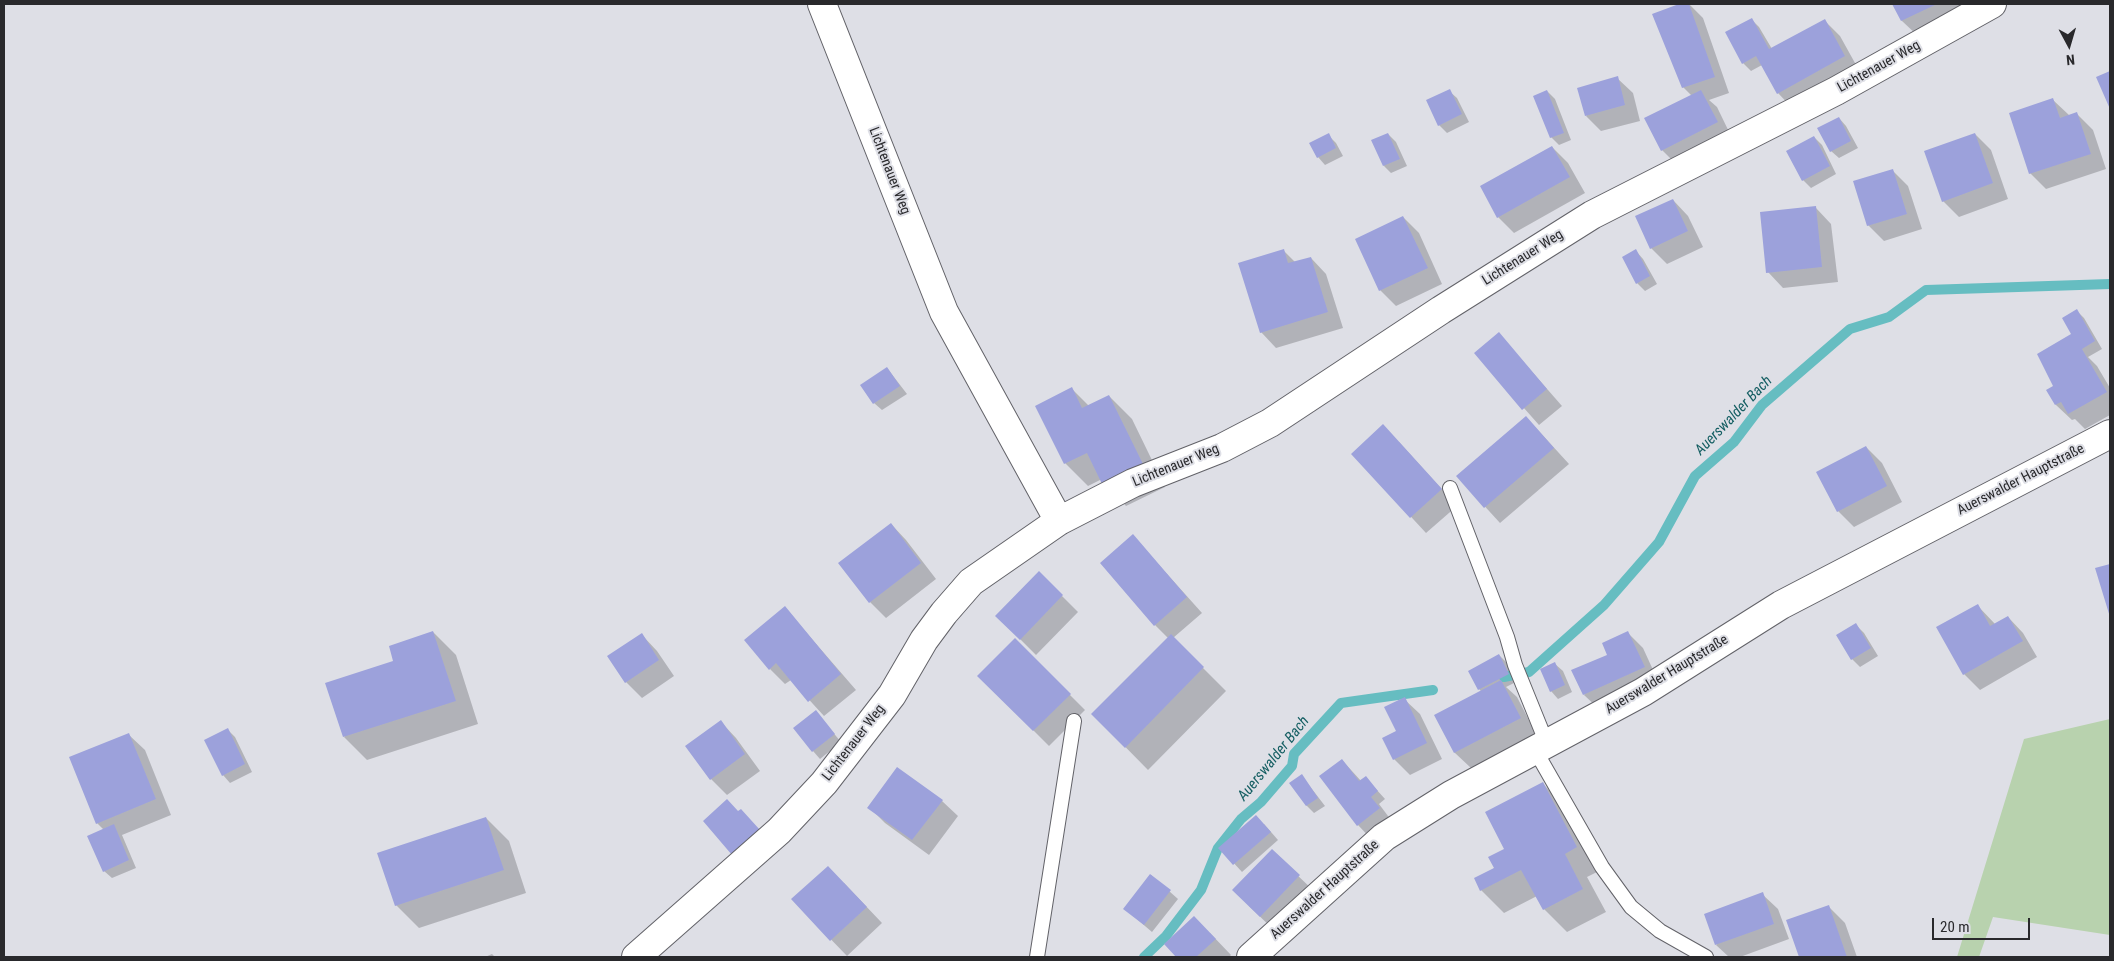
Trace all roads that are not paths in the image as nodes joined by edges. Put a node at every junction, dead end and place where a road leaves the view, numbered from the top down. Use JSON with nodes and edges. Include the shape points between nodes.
{"nodes":[{"id":1,"x":822,"y":4,"type":"edge"},
{"id":2,"x":1992,"y":4,"type":"edge"},
{"id":3,"x":2110,"y":434,"type":"edge"},
{"id":4,"x":1450,"y":488,"type":"dead end"},
{"id":5,"x":1059,"y":521,"type":"junction"},
{"id":6,"x":1074,"y":721,"type":"dead end"},
{"id":7,"x":1541,"y":747,"type":"junction"},
{"id":8,"x":636,"y":957,"type":"edge"},
{"id":9,"x":1037,"y":957,"type":"edge"},
{"id":10,"x":1251,"y":957,"type":"edge"},
{"id":11,"x":1706,"y":957,"type":"edge"}],
"edges":[{"from":1,"to":5,"type":"street","name":"Lichtenauer Weg","via":[[944,312]]},
{"from":2,"to":5,"type":"street","name":"Lichtenauer Weg","via":[[1836,91],[1592,215],[1440,310],[1270,423],[1222,448],[1133,483]]},
{"from":3,"to":7,"type":"street","name":"Auerswalder Hauptstraße","via":[[1781,605],[1643,692]]},
{"from":4,"to":7,"type":"lane","via":[[1507,637]]},
{"from":5,"to":8,"type":"street","name":"Lichtenauer Weg","via":[[971,582],[924,640],[892,695],[824,783],[779,831]]},
{"from":6,"to":9,"type":"lane"},
{"from":7,"to":10,"type":"street","name":"Auerswalder Hauptstraße","via":[[1451,795],[1384,837]]},
{"from":7,"to":11,"type":"lane","via":[[1602,867],[1631,907],[1660,931]]}]}
